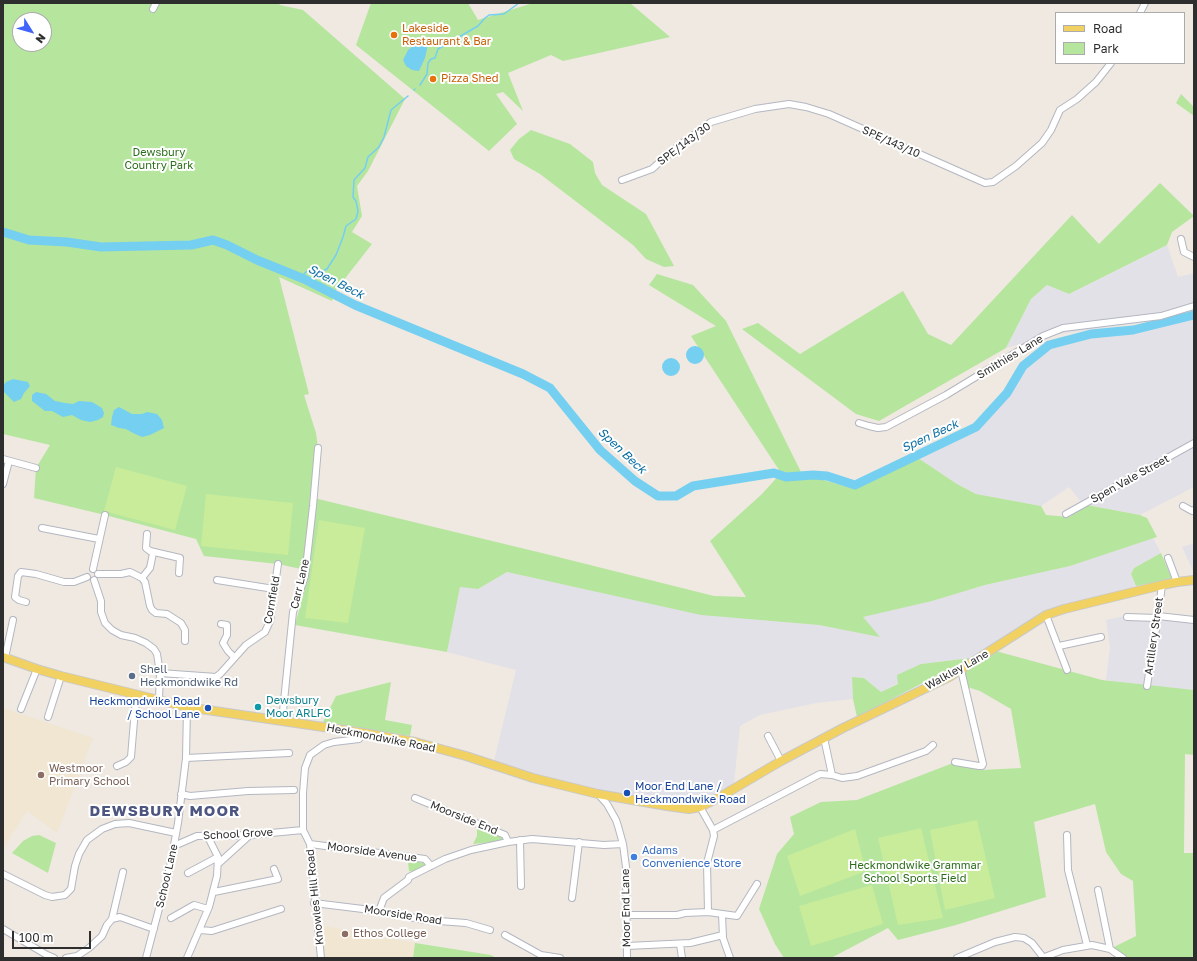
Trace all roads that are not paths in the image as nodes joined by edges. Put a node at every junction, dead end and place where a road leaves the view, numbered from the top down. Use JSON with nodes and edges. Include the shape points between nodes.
{"nodes":[{"id":1,"x":1145,"y":3,"type":"edge"},
{"id":2,"x":1140,"y":12,"type":"edge"},
{"id":3,"x":1110,"y":64,"type":"edge"},
{"id":4,"x":795,"y":104,"type":"joint"},
{"id":5,"x":622,"y":180,"type":"dead end"},
{"id":6,"x":1181,"y":239,"type":"dead end"},
{"id":7,"x":1194,"y":257,"type":"edge"},
{"id":8,"x":1194,"y":306,"type":"edge"},
{"id":9,"x":859,"y":423,"type":"dead end"},
{"id":10,"x":1194,"y":443,"type":"edge"},
{"id":11,"x":318,"y":448,"type":"dead end"},
{"id":12,"x":6,"y":460,"type":"edge"},
{"id":13,"x":36,"y":468,"type":"dead end"},
{"id":14,"x":3,"y":484,"type":"edge"},
{"id":15,"x":1183,"y":506,"type":"dead end"},
{"id":16,"x":1194,"y":510,"type":"edge"},
{"id":17,"x":1066,"y":514,"type":"dead end"},
{"id":18,"x":105,"y":515,"type":"dead end"},
{"id":19,"x":42,"y":528,"type":"dead end"},
{"id":20,"x":147,"y":534,"type":"dead end"},
{"id":21,"x":99,"y":539,"type":"junction"},
{"id":22,"x":153,"y":553,"type":"junction"},
{"id":23,"x":1168,"y":558,"type":"dead end"},
{"id":24,"x":278,"y":564,"type":"dead end"},
{"id":25,"x":93,"y":569,"type":"junction"},
{"id":26,"x":179,"y":573,"type":"dead end"},
{"id":27,"x":98,"y":574,"type":"junction"},
{"id":28,"x":87,"y":577,"type":"junction"},
{"id":29,"x":142,"y":578,"type":"junction"},
{"id":30,"x":94,"y":580,"type":"junction"},
{"id":31,"x":217,"y":580,"type":"dead end"},
{"id":32,"x":1194,"y":580,"type":"edge"},
{"id":33,"x":1177,"y":582,"type":"junction"},
{"id":34,"x":1162,"y":586,"type":"junction"},
{"id":35,"x":274,"y":589,"type":"junction"},
{"id":36,"x":26,"y":602,"type":"dead end"},
{"id":37,"x":1046,"y":616,"type":"junction"},
{"id":38,"x":1127,"y":617,"type":"dead end"},
{"id":39,"x":1158,"y":617,"type":"junction"},
{"id":40,"x":13,"y":620,"type":"dead end"},
{"id":41,"x":1194,"y":620,"type":"edge"},
{"id":42,"x":221,"y":624,"type":"dead end"},
{"id":43,"x":1101,"y":637,"type":"dead end"},
{"id":44,"x":185,"y":641,"type":"dead end"},
{"id":45,"x":1059,"y":646,"type":"junction"},
{"id":46,"x":234,"y":657,"type":"junction"},
{"id":47,"x":4,"y":658,"type":"edge"},
{"id":48,"x":37,"y":669,"type":"junction"},
{"id":49,"x":962,"y":669,"type":"junction"},
{"id":50,"x":1067,"y":670,"type":"dead end"},
{"id":51,"x":160,"y":673,"type":"junction"},
{"id":52,"x":62,"y":676,"type":"junction"},
{"id":53,"x":1147,"y":686,"type":"dead end"},
{"id":54,"x":138,"y":695,"type":"junction"},
{"id":55,"x":159,"y":700,"type":"junction"},
{"id":56,"x":187,"y":707,"type":"junction"},
{"id":57,"x":21,"y":709,"type":"dead end"},
{"id":58,"x":48,"y":717,"type":"dead end"},
{"id":59,"x":282,"y":721,"type":"junction"},
{"id":60,"x":364,"y":733,"type":"junction"},
{"id":61,"x":768,"y":736,"type":"dead end"},
{"id":62,"x":824,"y":738,"type":"junction"},
{"id":63,"x":933,"y":745,"type":"dead end"},
{"id":64,"x":289,"y":753,"type":"dead end"},
{"id":65,"x":186,"y":758,"type":"junction"},
{"id":66,"x":781,"y":761,"type":"junction"},
{"id":67,"x":955,"y":762,"type":"dead end"},
{"id":68,"x":117,"y":766,"type":"dead end"},
{"id":69,"x":832,"y":775,"type":"junction"},
{"id":70,"x":294,"y":790,"type":"dead end"},
{"id":71,"x":731,"y":790,"type":"joint"},
{"id":72,"x":181,"y":794,"type":"junction"},
{"id":73,"x":598,"y":794,"type":"junction"},
{"id":74,"x":415,"y":798,"type":"dead end"},
{"id":75,"x":700,"y":807,"type":"junction"},
{"id":76,"x":303,"y":830,"type":"junction"},
{"id":77,"x":713,"y":830,"type":"junction"},
{"id":78,"x":176,"y":834,"type":"junction"},
{"id":79,"x":250,"y":835,"type":"junction"},
{"id":80,"x":1067,"y":835,"type":"dead end"},
{"id":81,"x":208,"y":837,"type":"junction"},
{"id":82,"x":520,"y":840,"type":"junction"},
{"id":83,"x":508,"y":842,"type":"junction"},
{"id":84,"x":579,"y":842,"type":"junction"},
{"id":85,"x":310,"y":844,"type":"junction"},
{"id":86,"x":623,"y":844,"type":"junction"},
{"id":87,"x":174,"y":846,"type":"junction"},
{"id":88,"x":218,"y":857,"type":"junction"},
{"id":89,"x":218,"y":864,"type":"junction"},
{"id":90,"x":431,"y":866,"type":"junction"},
{"id":91,"x":274,"y":869,"type":"dead end"},
{"id":92,"x":123,"y":872,"type":"dead end"},
{"id":93,"x":188,"y":873,"type":"dead end"},
{"id":94,"x":3,"y":874,"type":"edge"},
{"id":95,"x":757,"y":884,"type":"dead end"},
{"id":96,"x":521,"y":886,"type":"dead end"},
{"id":97,"x":1098,"y":890,"type":"dead end"},
{"id":98,"x":214,"y":892,"type":"junction"},
{"id":99,"x":572,"y":898,"type":"dead end"},
{"id":100,"x":314,"y":903,"type":"junction"},
{"id":101,"x":208,"y":909,"type":"junction"},
{"id":102,"x":281,"y":909,"type":"dead end"},
{"id":103,"x":379,"y":911,"type":"junction"},
{"id":104,"x":708,"y":912,"type":"junction"},
{"id":105,"x":627,"y":914,"type":"junction"},
{"id":106,"x":722,"y":914,"type":"junction"},
{"id":107,"x":171,"y":918,"type":"dead end"},
{"id":108,"x":112,"y":919,"type":"junction"},
{"id":109,"x":3,"y":929,"type":"edge"},
{"id":110,"x":154,"y":929,"type":"junction"},
{"id":111,"x":200,"y":930,"type":"junction"},
{"id":112,"x":490,"y":930,"type":"dead end"},
{"id":113,"x":723,"y":935,"type":"junction"},
{"id":114,"x":505,"y":936,"type":"dead end"},
{"id":115,"x":680,"y":944,"type":"junction"},
{"id":116,"x":1086,"y":945,"type":"junction"},
{"id":117,"x":627,"y":946,"type":"junction"},
{"id":118,"x":1110,"y":949,"type":"junction"},
{"id":119,"x":54,"y":958,"type":"edge"},
{"id":120,"x":66,"y":958,"type":"edge"},
{"id":121,"x":146,"y":958,"type":"edge"},
{"id":122,"x":188,"y":958,"type":"edge"},
{"id":123,"x":321,"y":958,"type":"edge"},
{"id":124,"x":560,"y":958,"type":"edge"},
{"id":125,"x":627,"y":958,"type":"edge"},
{"id":126,"x":682,"y":958,"type":"edge"},
{"id":127,"x":730,"y":958,"type":"edge"},
{"id":128,"x":957,"y":958,"type":"edge"},
{"id":129,"x":1042,"y":958,"type":"edge"},
{"id":130,"x":1123,"y":958,"type":"edge"}],
"edges":[{"from":1,"to":2,"type":"street"},
{"from":3,"to":4,"type":"street","name":"SPE/143/10","via":[[1096,82],[1060,110],[1042,143],[993,182],[985,183],[829,114]]},
{"from":4,"to":5,"type":"street","name":"SPE/143/30","via":[[755,109],[711,122],[652,169]]},
{"from":6,"to":7,"type":"street","via":[[1184,252]]},
{"from":8,"to":9,"type":"street","name":"Smithies Lane","via":[[1161,316],[1063,328],[1043,336],[946,395],[886,427],[878,428]]},
{"from":10,"to":17,"type":"street","name":"Spen Vale Street"},
{"from":11,"to":59,"type":"street","name":"Carr Lane","via":[[305,576],[294,612]]},
{"from":12,"to":13,"type":"street"},
{"from":12,"to":14,"type":"street"},
{"from":15,"to":16,"type":"street"},
{"from":18,"to":21,"type":"street"},
{"from":19,"to":21,"type":"street"},
{"from":20,"to":22,"type":"street","via":[[146,548]]},
{"from":21,"to":25,"type":"street"},
{"from":22,"to":26,"type":"street","via":[[180,558]]},
{"from":22,"to":29,"type":"street","via":[[150,568]]},
{"from":23,"to":33,"type":"street"},
{"from":24,"to":35,"type":"street","name":"Cornfield"},
{"from":25,"to":27,"type":"street"},
{"from":25,"to":28,"type":"street","via":[[88,571]]},
{"from":27,"to":29,"type":"street","via":[[130,572]]},
{"from":27,"to":30,"type":"street"},
{"from":28,"to":30,"type":"street"},
{"from":28,"to":36,"type":"street","via":[[74,582],[64,582],[21,572],[15,597]]},
{"from":29,"to":44,"type":"street","via":[[146,582],[152,610],[167,614],[181,623],[185,630]]},
{"from":30,"to":51,"type":"street","via":[[105,623],[121,635],[135,638],[154,649]]},
{"from":31,"to":35,"type":"street"},
{"from":32,"to":33,"type":"main road","name":"Walkley Lane"},
{"from":33,"to":34,"type":"main road","name":"Walkley Lane"},
{"from":34,"to":37,"type":"main road","name":"Walkley Lane","via":[[1064,609]]},
{"from":34,"to":39,"type":"street","name":"Artillery Street"},
{"from":35,"to":46,"type":"street","name":"Cornfield","via":[[270,621],[265,632]]},
{"from":37,"to":45,"type":"street"},
{"from":37,"to":49,"type":"main road","name":"Walkley Lane"},
{"from":38,"to":39,"type":"street"},
{"from":39,"to":41,"type":"street"},
{"from":39,"to":53,"type":"street","name":"Artillery Street"},
{"from":40,"to":47,"type":"street"},
{"from":42,"to":46,"type":"street","via":[[227,625],[227,635],[223,643]]},
{"from":43,"to":45,"type":"street"},
{"from":45,"to":50,"type":"street"},
{"from":46,"to":51,"type":"street","name":"Cornfield","via":[[216,677]]},
{"from":47,"to":48,"type":"main road","name":"Heckmondwike Road"},
{"from":48,"to":52,"type":"main road","name":"Heckmondwike Road"},
{"from":48,"to":57,"type":"street"},
{"from":49,"to":62,"type":"main road","name":"Walkley Lane"},
{"from":49,"to":67,"type":"street","via":[[983,764],[979,766]]},
{"from":51,"to":55,"type":"street"},
{"from":52,"to":54,"type":"main road","name":"Heckmondwike Road"},
{"from":52,"to":58,"type":"street"},
{"from":54,"to":55,"type":"main road","name":"Heckmondwike Road"},
{"from":54,"to":68,"type":"street","via":[[131,756]]},
{"from":55,"to":56,"type":"main road","name":"Heckmondwike Road"},
{"from":56,"to":59,"type":"main road","name":"Heckmondwike Road"},
{"from":56,"to":65,"type":"street","name":"School Lane"},
{"from":59,"to":60,"type":"main road","name":"Heckmondwike Road"},
{"from":60,"to":73,"type":"main road","name":"Heckmondwike Road","via":[[415,742],[533,778]]},
{"from":60,"to":76,"type":"street","name":"Knowles Hill Road","via":[[359,739],[324,745],[310,755],[305,768]]},
{"from":61,"to":66,"type":"street"},
{"from":62,"to":66,"type":"main road","name":"Walkley Lane"},
{"from":62,"to":69,"type":"street"},
{"from":63,"to":69,"type":"street","via":[[926,751],[857,776],[842,778]]},
{"from":64,"to":65,"type":"street"},
{"from":65,"to":72,"type":"street","name":"School Lane"},
{"from":66,"to":71,"type":"main road","name":"Walkley Lane"},
{"from":69,"to":77,"type":"street","via":[[820,774]]},
{"from":70,"to":72,"type":"street","via":[[190,796]]},
{"from":71,"to":75,"type":"main road","name":"Heckmondwike Road"},
{"from":72,"to":78,"type":"street","name":"School Lane"},
{"from":73,"to":75,"type":"main road","name":"Heckmondwike Road","via":[[667,806]]},
{"from":73,"to":86,"type":"street","name":"Moor End Lane","via":[[616,820]]},
{"from":74,"to":83,"type":"street","name":"Moorside End","via":[[505,835]]},
{"from":75,"to":77,"type":"street"},
{"from":76,"to":79,"type":"street","name":"School Grove"},
{"from":76,"to":85,"type":"street","name":"Knowles Hill Road"},
{"from":77,"to":104,"type":"street","via":[[714,836],[707,863]]},
{"from":78,"to":87,"type":"street","name":"School Lane"},
{"from":78,"to":94,"type":"street","via":[[129,823],[115,824],[102,829],[87,840],[79,854],[71,889],[65,895],[46,896]]},
{"from":79,"to":81,"type":"street","name":"School Grove"},
{"from":79,"to":89,"type":"street"},
{"from":80,"to":116,"type":"street","via":[[1068,870]]},
{"from":81,"to":87,"type":"street","name":"School Grove","via":[[197,836]]},
{"from":81,"to":88,"type":"street"},
{"from":82,"to":83,"type":"street","name":"Moorside Avenue"},
{"from":82,"to":84,"type":"street","name":"Moorside Avenue"},
{"from":82,"to":96,"type":"street"},
{"from":83,"to":90,"type":"street","name":"Moorside Avenue","via":[[465,852]]},
{"from":84,"to":86,"type":"street","name":"Moorside Avenue"},
{"from":84,"to":99,"type":"street"},
{"from":85,"to":90,"type":"street","name":"Moorside Avenue","via":[[425,859]]},
{"from":85,"to":100,"type":"street","name":"Knowles Hill Road"},
{"from":86,"to":105,"type":"street","name":"Moor End Lane"},
{"from":87,"to":110,"type":"street","name":"School Lane"},
{"from":88,"to":89,"type":"street"},
{"from":88,"to":93,"type":"street"},
{"from":89,"to":98,"type":"street"},
{"from":90,"to":103,"type":"street","name":"Moorside Avenue","via":[[409,877],[387,894]]},
{"from":91,"to":98,"type":"street","via":[[278,879]]},
{"from":92,"to":108,"type":"street"},
{"from":95,"to":106,"type":"street","via":[[737,916]]},
{"from":97,"to":118,"type":"street"},
{"from":98,"to":101,"type":"street"},
{"from":100,"to":103,"type":"street","name":"Moorside Road"},
{"from":100,"to":123,"type":"street","name":"Knowles Hill Road"},
{"from":101,"to":107,"type":"street","via":[[194,905]]},
{"from":101,"to":111,"type":"street"},
{"from":102,"to":111,"type":"street","via":[[212,931]]},
{"from":103,"to":112,"type":"street","name":"Moorside Road"},
{"from":104,"to":105,"type":"street","via":[[685,912],[677,915]]},
{"from":104,"to":106,"type":"street"},
{"from":105,"to":117,"type":"street","name":"Moor End Lane"},
{"from":106,"to":113,"type":"street"},
{"from":108,"to":110,"type":"street","via":[[120,917]]},
{"from":108,"to":120,"type":"street","via":[[102,936],[89,948],[77,956]]},
{"from":109,"to":119,"type":"street"},
{"from":110,"to":121,"type":"street","name":"School Lane"},
{"from":111,"to":122,"type":"street"},
{"from":113,"to":115,"type":"street"},
{"from":113,"to":127,"type":"street"},
{"from":114,"to":124,"type":"street","via":[[541,955]]},
{"from":115,"to":117,"type":"street"},
{"from":115,"to":126,"type":"street"},
{"from":116,"to":118,"type":"street"},
{"from":116,"to":129,"type":"street"},
{"from":117,"to":125,"type":"street","name":"Moor End Lane"},
{"from":118,"to":130,"type":"street"},
{"from":128,"to":129,"type":"street","via":[[1014,937],[1024,938],[1032,943]]}]}
